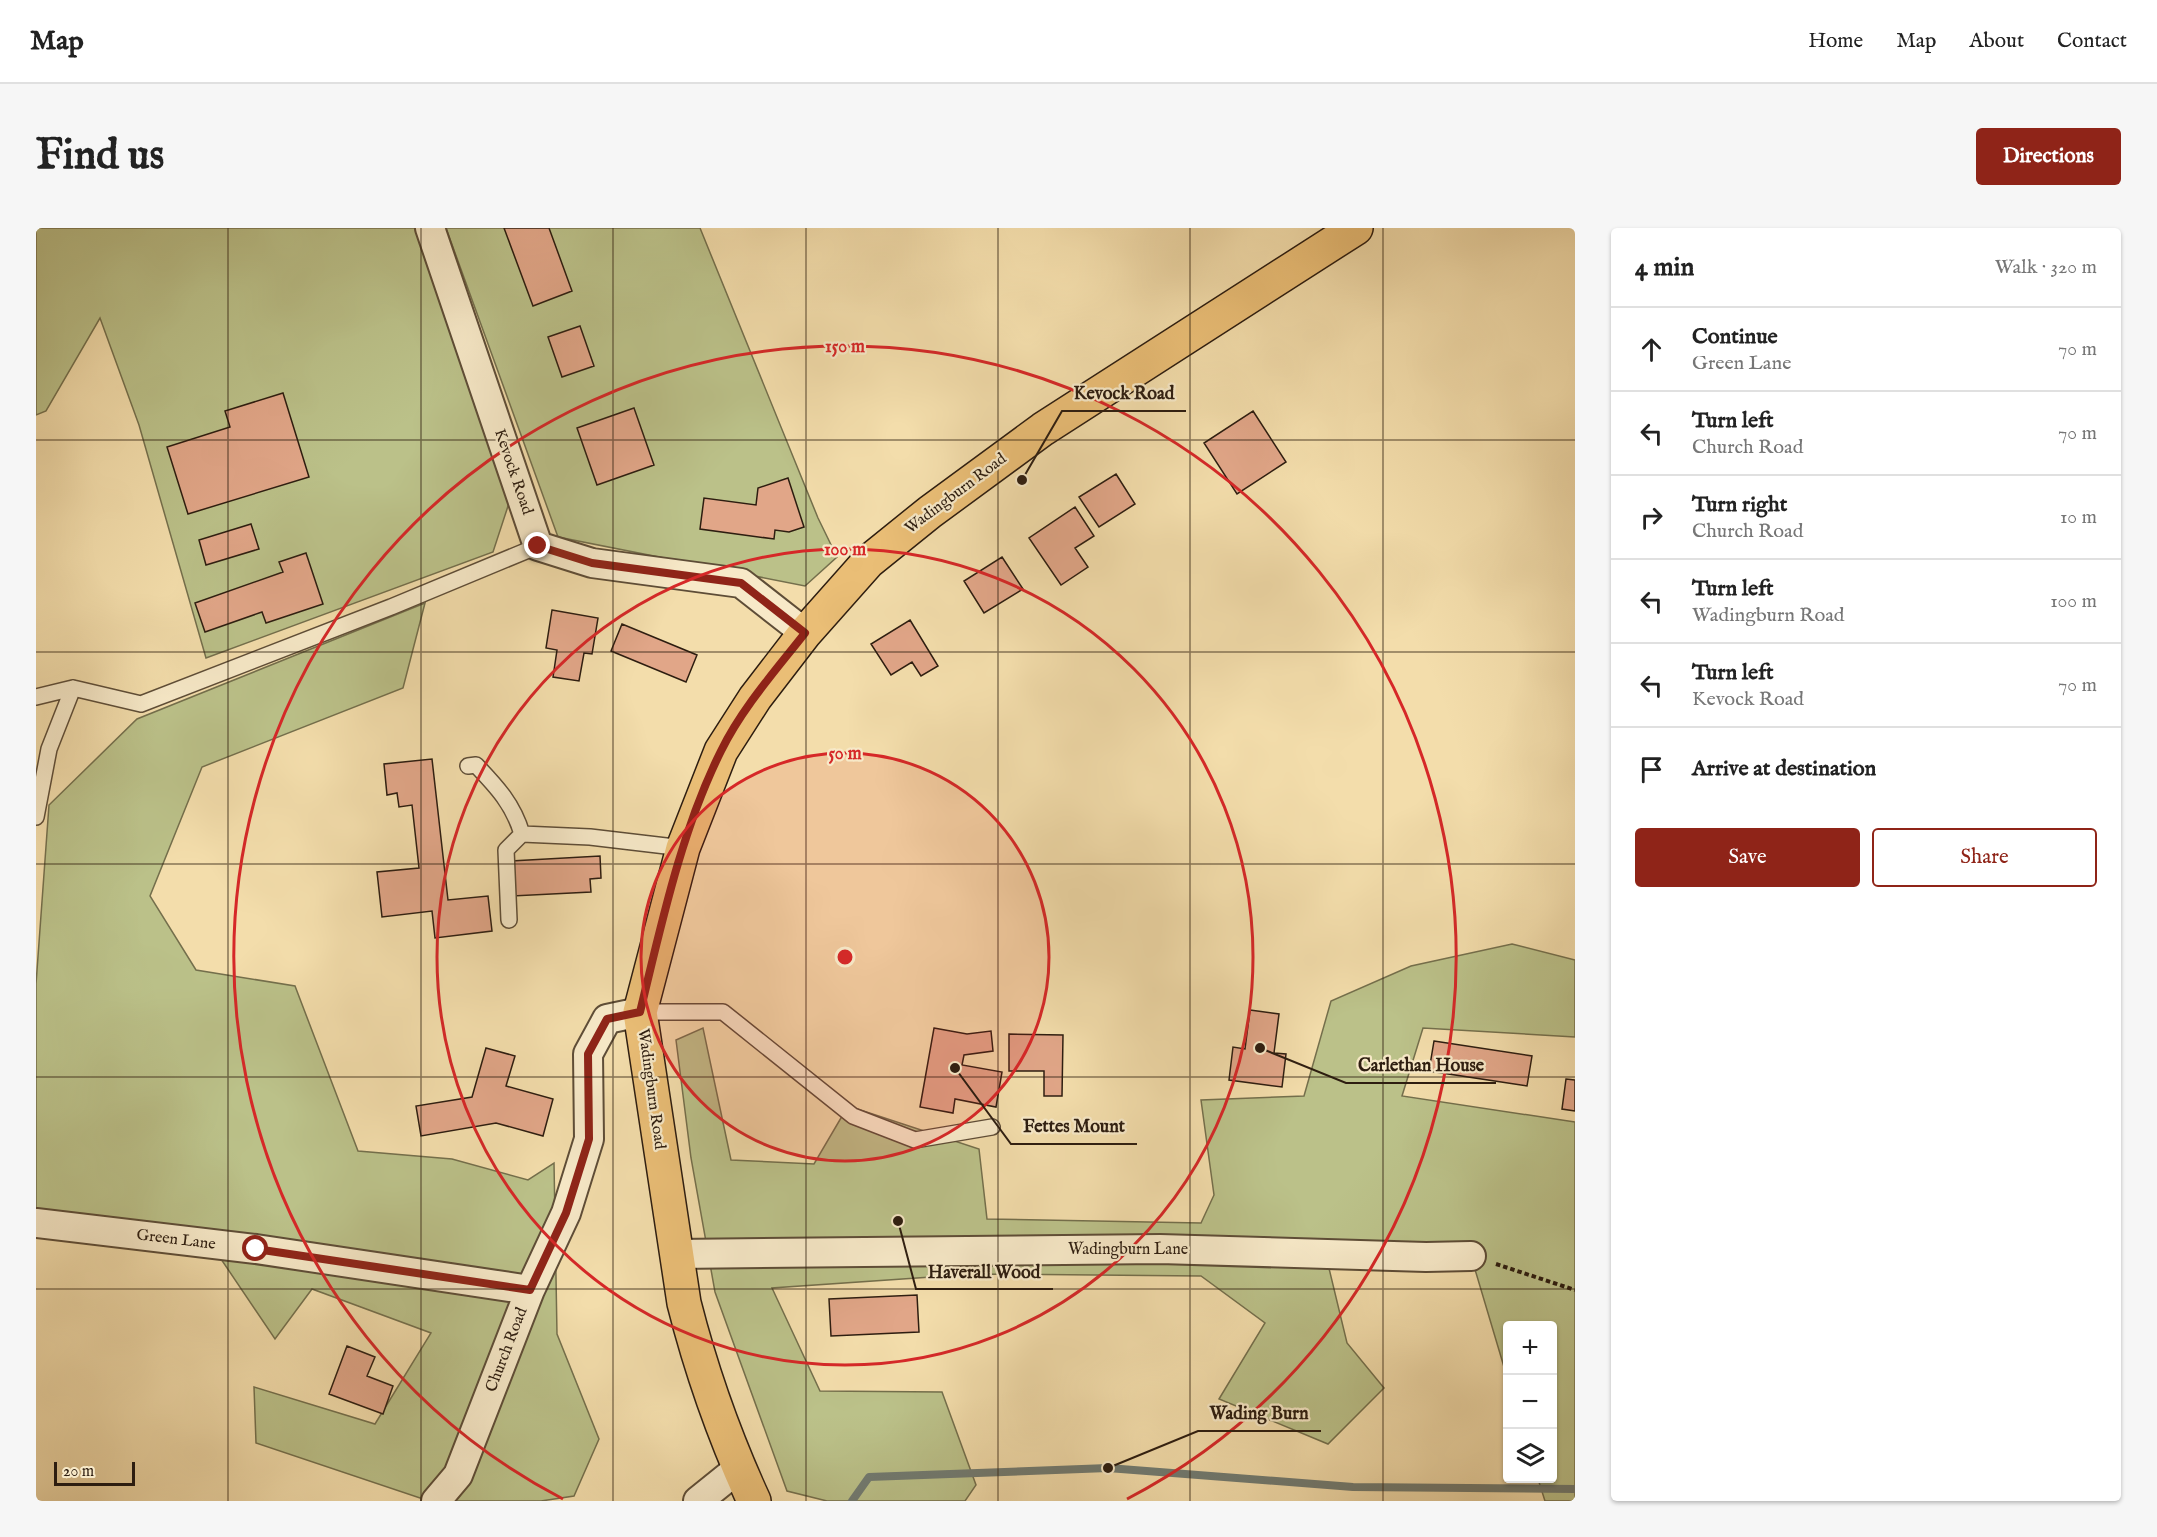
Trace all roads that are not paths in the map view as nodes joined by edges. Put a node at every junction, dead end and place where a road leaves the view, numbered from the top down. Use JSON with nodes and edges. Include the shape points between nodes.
{"nodes":[{"id":1,"x":430,"y":228,"type":"edge"},
{"id":2,"x":1356,"y":228,"type":"edge"},
{"id":3,"x":538,"y":546,"type":"junction"},
{"id":4,"x":805,"y":633,"type":"junction"},
{"id":5,"x":73,"y":688,"type":"junction"},
{"id":6,"x":36,"y":697,"type":"edge"},
{"id":7,"x":468,"y":765,"type":"dead end"},
{"id":8,"x":36,"y":817,"type":"edge"},
{"id":9,"x":522,"y":834,"type":"junction"},
{"id":10,"x":683,"y":848,"type":"junction"},
{"id":11,"x":509,"y":920,"type":"dead end"},
{"id":12,"x":640,"y":1012,"type":"junction"},
{"id":13,"x":992,"y":1127,"type":"dead end"},
{"id":14,"x":36,"y":1223,"type":"edge"},
{"id":15,"x":676,"y":1254,"type":"junction"},
{"id":16,"x":1471,"y":1256,"type":"road end"},
{"id":17,"x":530,"y":1290,"type":"junction"},
{"id":18,"x":739,"y":1468,"type":"junction"},
{"id":19,"x":436,"y":1501,"type":"edge"},
{"id":20,"x":698,"y":1501,"type":"edge"},
{"id":21,"x":754,"y":1501,"type":"edge"}],
"edges":[{"from":1,"to":3,"type":"street","name":"Kevock Road"},
{"from":2,"to":4,"type":"main road","name":"Wadingburn Road","via":[[1042,429],[868,562]]},
{"from":3,"to":4,"type":"street","via":[[592,563],[741,583]]},
{"from":3,"to":5,"type":"lane","via":[[141,704]]},
{"from":4,"to":10,"type":"main road","name":"Wadingburn Road","via":[[754,698],[721,751]]},
{"from":5,"to":6,"type":"lane"},
{"from":5,"to":8,"type":"lane","via":[[49,749]]},
{"from":7,"to":9,"type":"lane","via":[[476,765],[506,796]]},
{"from":9,"to":10,"type":"lane"},
{"from":9,"to":11,"type":"lane","via":[[506,850]]},
{"from":10,"to":12,"type":"main road","name":"Wadingburn Road"},
{"from":12,"to":13,"type":"lane","via":[[723,1012],[853,1116],[915,1140]]},
{"from":12,"to":15,"type":"main road","name":"Wadingburn Road"},
{"from":12,"to":17,"type":"street","name":"Church Road","via":[[607,1019],[588,1054],[589,1139],[566,1213]]},
{"from":14,"to":17,"type":"street","name":"Green Lane","via":[[256,1249]]},
{"from":15,"to":16,"type":"street","name":"Wadingburn Lane","via":[[1160,1249]]},
{"from":15,"to":18,"type":"main road","name":"Wadingburn Road","via":[[692,1336]]},
{"from":17,"to":19,"type":"street","name":"Church Road","via":[[459,1476]]},
{"from":18,"to":20,"type":"street"},
{"from":18,"to":21,"type":"main road","name":"Wadingburn Road"}]}
